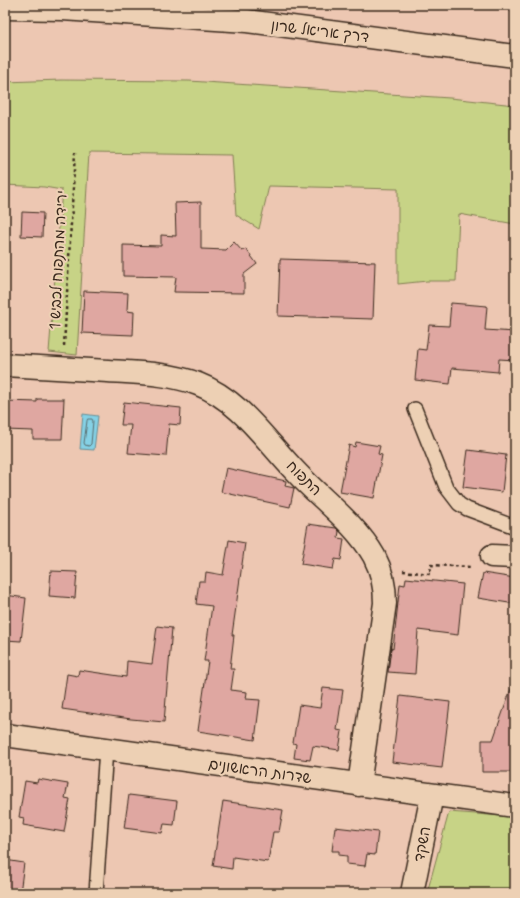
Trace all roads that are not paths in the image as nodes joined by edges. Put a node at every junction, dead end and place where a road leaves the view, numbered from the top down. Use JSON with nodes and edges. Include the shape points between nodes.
{"nodes":[{"id":1,"x":5,"y":8,"type":"edge"},
{"id":2,"x":515,"y":56,"type":"edge"},
{"id":3,"x":5,"y":365,"type":"edge"},
{"id":4,"x":416,"y":409,"type":"dead end"},
{"id":5,"x":515,"y":527,"type":"edge"},
{"id":6,"x":492,"y":556,"type":"road end"},
{"id":7,"x":515,"y":557,"type":"edge"},
{"id":8,"x":5,"y":735,"type":"edge"},
{"id":9,"x":106,"y":749,"type":"junction"},
{"id":10,"x":359,"y":785,"type":"junction"},
{"id":11,"x":432,"y":795,"type":"junction"},
{"id":12,"x":515,"y":806,"type":"edge"},
{"id":13,"x":96,"y":893,"type":"edge"},
{"id":14,"x":412,"y":893,"type":"edge"}],
"edges":[{"from":1,"to":2,"type":"main road","name":"דרך אריאל שרון","via":[[62,8],[247,21]]},
{"from":3,"to":10,"type":"main road","name":"התפוח","via":[[165,375],[198,384],[221,396],[244,415],[296,472],[348,522],[370,550],[380,569],[385,587],[385,603]]},
{"from":4,"to":5,"type":"lane","via":[[446,487],[459,504]]},
{"from":6,"to":7,"type":"main road"},
{"from":8,"to":9,"type":"main road","name":"שדרות הראשונים"},
{"from":9,"to":10,"type":"main road","name":"שדרות הראשונים"},
{"from":9,"to":13,"type":"lane"},
{"from":10,"to":11,"type":"main road","name":"שדרות הראשונים"},
{"from":11,"to":12,"type":"main road","name":"שדרות הראשונים"},
{"from":11,"to":14,"type":"main road","name":"השקד"}]}
